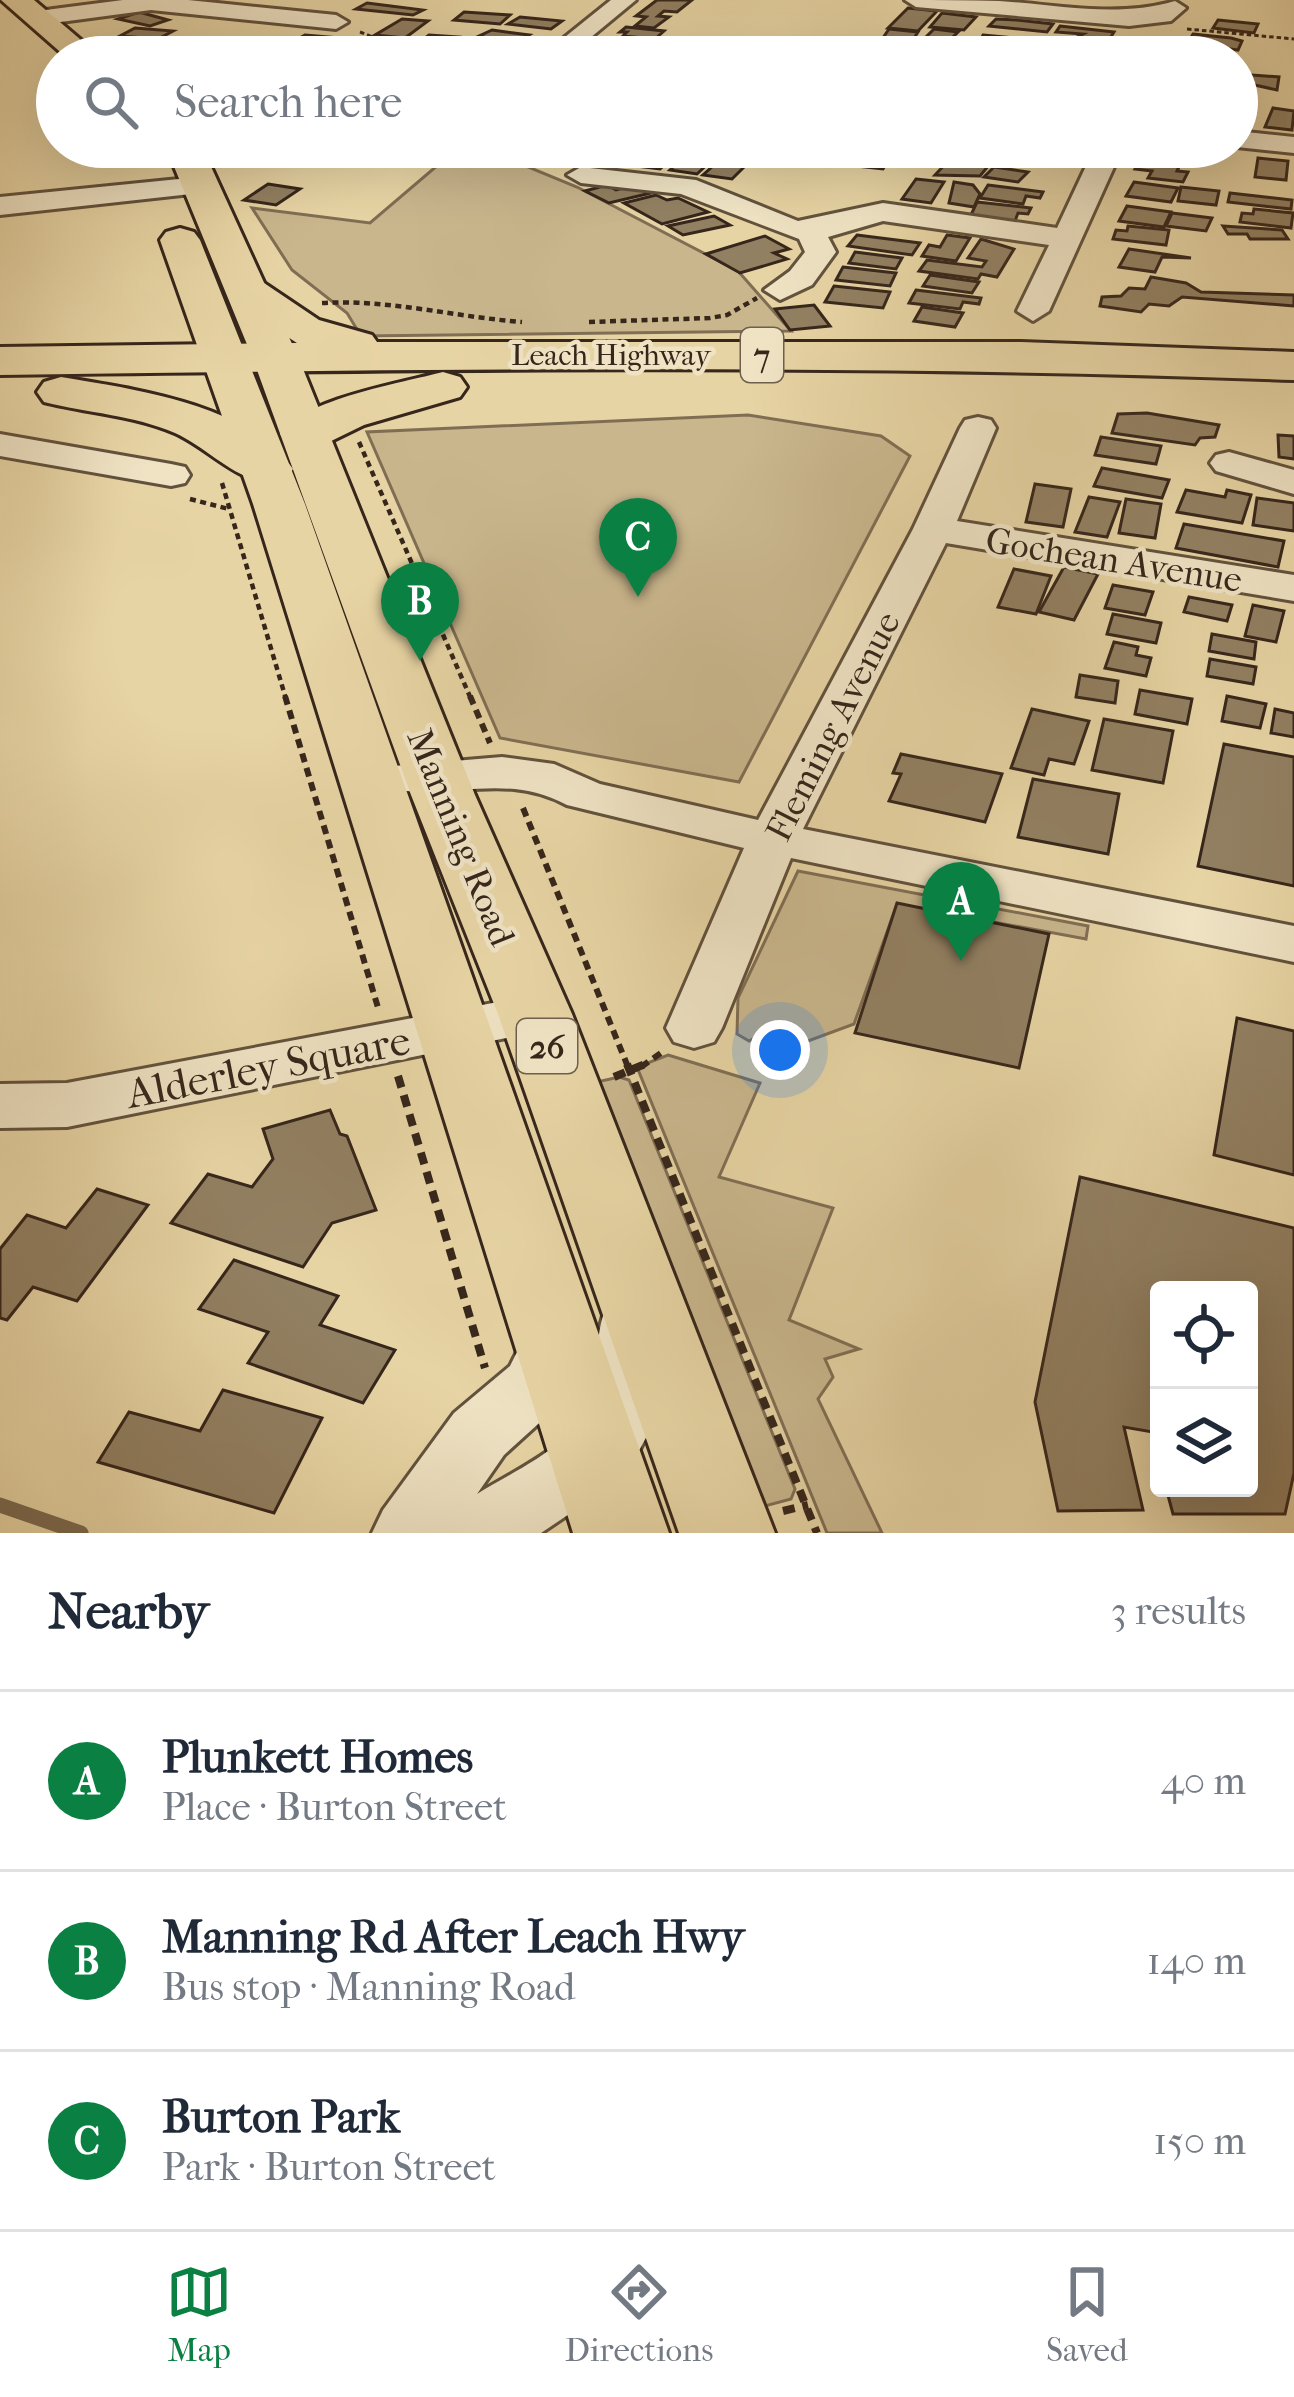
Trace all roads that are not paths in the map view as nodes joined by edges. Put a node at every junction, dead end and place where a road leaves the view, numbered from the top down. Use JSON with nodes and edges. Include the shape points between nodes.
{"nodes":[{"id":1,"x":625,"y":0,"type":"edge"},
{"id":2,"x":916,"y":0,"type":"edge"},
{"id":3,"x":27,"y":9,"type":"edge"},
{"id":4,"x":0,"y":14,"type":"edge"},
{"id":5,"x":336,"y":22,"type":"road end"},
{"id":6,"x":1168,"y":27,"type":"edge"},
{"id":7,"x":60,"y":36,"type":"edge"},
{"id":8,"x":579,"y":36,"type":"edge"},
{"id":9,"x":36,"y":46,"type":"edge"},
{"id":10,"x":1258,"y":141,"type":"edge"},
{"id":11,"x":1294,"y":145,"type":"edge"},
{"id":12,"x":1099,"y":168,"type":"edge"},
{"id":13,"x":173,"y":170,"type":"edge"},
{"id":14,"x":577,"y":176,"type":"dead end"},
{"id":15,"x":0,"y":206,"type":"edge"},
{"id":16,"x":810,"y":230,"type":"junction"},
{"id":17,"x":1066,"y":238,"type":"junction"},
{"id":18,"x":776,"y":292,"type":"road end"},
{"id":19,"x":1027,"y":333,"type":"junction"},
{"id":20,"x":231,"y":341,"type":"junction"},
{"id":21,"x":0,"y":361,"type":"edge"},
{"id":22,"x":1294,"y":363,"type":"edge"},
{"id":23,"x":427,"y":372,"type":"junction"},
{"id":24,"x":69,"y":376,"type":"junction"},
{"id":25,"x":0,"y":392,"type":"edge"},
{"id":26,"x":1294,"y":393,"type":"edge"},
{"id":27,"x":283,"y":422,"type":"junction"},
{"id":28,"x":978,"y":428,"type":"dead end"},
{"id":29,"x":0,"y":445,"type":"edge"},
{"id":30,"x":1229,"y":463,"type":"dead end"},
{"id":31,"x":171,"y":475,"type":"dead end"},
{"id":32,"x":1294,"y":482,"type":"edge"},
{"id":33,"x":933,"y":529,"type":"junction"},
{"id":34,"x":1294,"y":588,"type":"edge"},
{"id":35,"x":440,"y":786,"type":"junction"},
{"id":36,"x":773,"y":838,"type":"junction"},
{"id":37,"x":1294,"y":944,"type":"edge"},
{"id":38,"x":535,"y":1014,"type":"junction"},
{"id":39,"x":694,"y":1028,"type":"dead end"},
{"id":40,"x":421,"y":1037,"type":"junction"},
{"id":41,"x":0,"y":1106,"type":"edge"},
{"id":42,"x":635,"y":1276,"type":"junction"},
{"id":43,"x":556,"y":1342,"type":"junction"},
{"id":44,"x":594,"y":1454,"type":"junction"},
{"id":45,"x":410,"y":1533,"type":"edge"},
{"id":46,"x":483,"y":1533,"type":"edge"},
{"id":47,"x":621,"y":1533,"type":"edge"},
{"id":48,"x":727,"y":1533,"type":"edge"}],
"edges":[{"from":1,"to":8,"type":"street"},
{"from":2,"to":6,"type":"street","via":[[1153,19]]},
{"from":3,"to":5,"type":"street","via":[[151,3]]},
{"from":3,"to":7,"type":"main road"},
{"from":4,"to":9,"type":"main road"},
{"from":10,"to":11,"type":"street"},
{"from":12,"to":17,"type":"street"},
{"from":13,"to":15,"type":"street"},
{"from":13,"to":20,"type":"main road","name":"Manning Road","number":"26"},
{"from":14,"to":16,"type":"street","via":[[686,186],[777,226]]},
{"from":16,"to":17,"type":"street","via":[[883,212]]},
{"from":16,"to":18,"type":"street","via":[[821,252],[801,278]]},
{"from":17,"to":19,"type":"street"},
{"from":19,"to":22,"type":"highway","name":"Leach Highway","number":"7"},
{"from":19,"to":23,"type":"highway","name":"Leach Highway","number":"7","via":[[503,354]]},
{"from":20,"to":23,"type":"highway","via":[[289,322]]},
{"from":20,"to":24,"type":"highway","name":"Leach Highway","number":"7"},
{"from":20,"to":24,"type":"highway","via":[[188,336]]},
{"from":20,"to":27,"type":"highway","name":"Leach Highway","number":"7"},
{"from":20,"to":27,"type":"main road","name":"Manning Road","number":"26"},
{"from":20,"to":27,"type":"main road","name":"Manning Road","number":"26"},
{"from":21,"to":24,"type":"highway","name":"Leach Highway","number":"7"},
{"from":23,"to":26,"type":"highway","name":"Leach Highway","number":"7"},
{"from":23,"to":27,"type":"highway"},
{"from":23,"to":27,"type":"highway","name":"Leach Highway","number":"7"},
{"from":24,"to":25,"type":"highway","name":"Leach Highway","number":"7"},
{"from":24,"to":27,"type":"highway","via":[[221,434]]},
{"from":27,"to":35,"type":"main road","name":"Manning Road","number":"26"},
{"from":28,"to":33,"type":"street","name":"Fleming Avenue"},
{"from":29,"to":31,"type":"street"},
{"from":30,"to":32,"type":"street"},
{"from":33,"to":34,"type":"street","name":"Gochean Avenue"},
{"from":33,"to":36,"type":"street","name":"Fleming Avenue"},
{"from":35,"to":36,"type":"street","via":[[584,795]]},
{"from":35,"to":38,"type":"main road","name":"Manning Road","number":"26"},
{"from":35,"to":40,"type":"main road","name":"Manning Road","number":"26"},
{"from":36,"to":37,"type":"street"},
{"from":36,"to":39,"type":"street","name":"Fleming Avenue"},
{"from":38,"to":40,"type":"street","name":"Alderley Square"},
{"from":38,"to":42,"type":"main road","name":"Manning Road","number":"26"},
{"from":40,"to":41,"type":"street","name":"Alderley Square","via":[[67,1105]]},
{"from":40,"to":43,"type":"main road","name":"Manning Road","number":"26"},
{"from":42,"to":44,"type":"street","via":[[629,1394],[616,1433]]},
{"from":42,"to":48,"type":"main road","name":"Manning Road","number":"26"},
{"from":43,"to":44,"type":"main road","name":"Manning Road","number":"26"},
{"from":43,"to":45,"type":"street","via":[[534,1386],[479,1434]]},
{"from":44,"to":46,"type":"street"},
{"from":44,"to":47,"type":"main road","name":"Manning Road","number":"26"}]}
